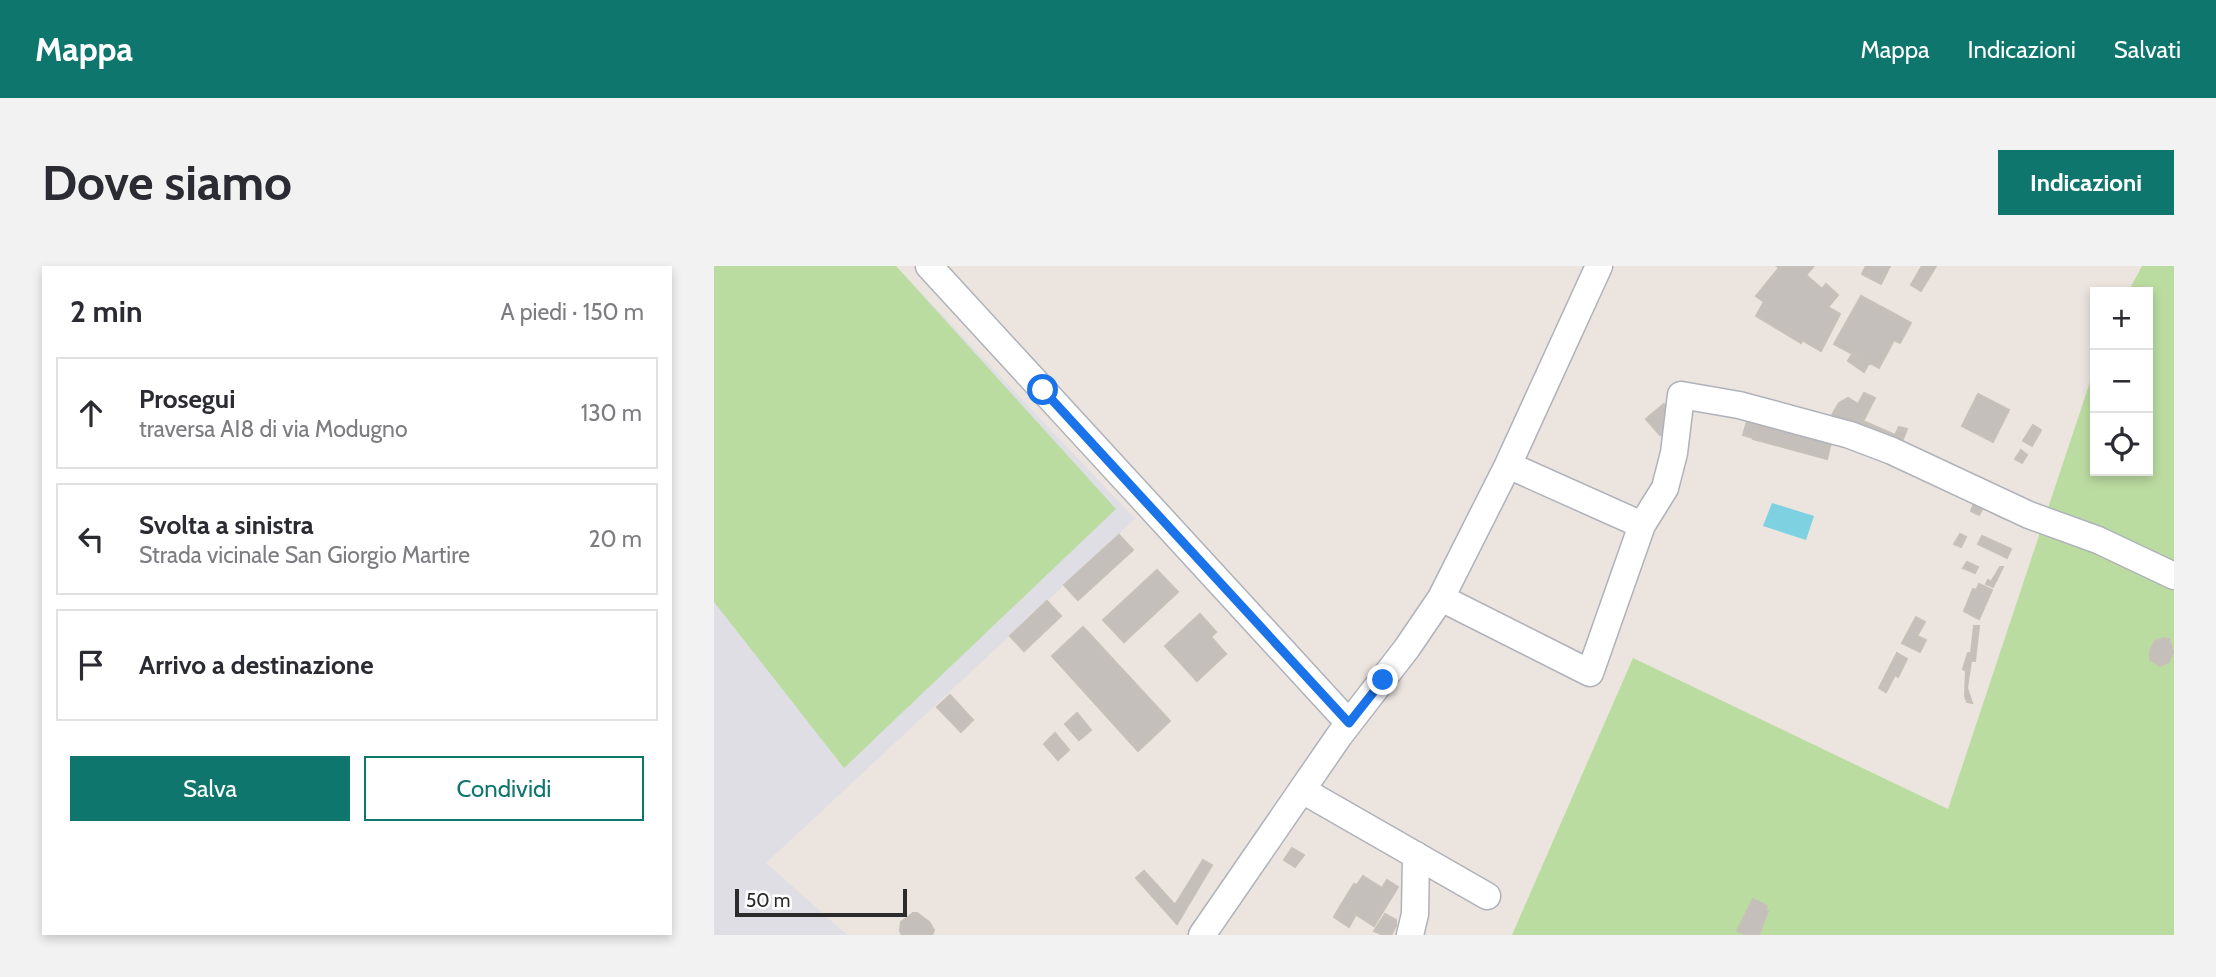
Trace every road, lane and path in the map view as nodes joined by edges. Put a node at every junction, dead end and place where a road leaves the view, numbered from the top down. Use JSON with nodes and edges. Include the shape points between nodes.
{"nodes":[{"id":1,"x":929,"y":266,"type":"edge"},
{"id":2,"x":1598,"y":266,"type":"edge"},
{"id":3,"x":1508,"y":465,"type":"junction"},
{"id":4,"x":1643,"y":525,"type":"junction"},
{"id":5,"x":2174,"y":576,"type":"edge"},
{"id":6,"x":1441,"y":598,"type":"junction"},
{"id":7,"x":1349,"y":723,"type":"junction"},
{"id":8,"x":1302,"y":790,"type":"junction"},
{"id":9,"x":1416,"y":855,"type":"junction"},
{"id":10,"x":1487,"y":896,"type":"dead end"},
{"id":11,"x":1202,"y":935,"type":"edge"},
{"id":12,"x":1410,"y":935,"type":"edge"}],
"edges":[{"from":1,"to":7,"type":"street"},
{"from":2,"to":3,"type":"street"},
{"from":3,"to":4,"type":"street"},
{"from":3,"to":6,"type":"street"},
{"from":4,"to":5,"type":"street","via":[[1671,471],[1681,395],[1739,405],[1850,435]]},
{"from":4,"to":6,"type":"street","via":[[1590,673]]},
{"from":6,"to":7,"type":"street"},
{"from":7,"to":8,"type":"street"},
{"from":8,"to":9,"type":"street"},
{"from":8,"to":11,"type":"street"},
{"from":9,"to":10,"type":"street"},
{"from":9,"to":12,"type":"street"}]}
